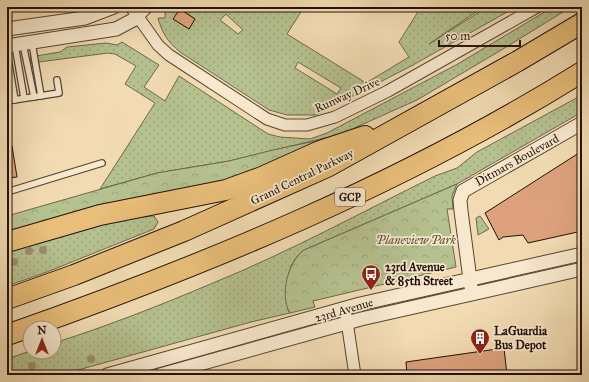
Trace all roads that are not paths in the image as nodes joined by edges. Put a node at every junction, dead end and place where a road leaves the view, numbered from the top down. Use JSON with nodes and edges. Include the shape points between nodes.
{"nodes":[{"id":1,"x":114,"y":7,"type":"edge"},
{"id":2,"x":146,"y":7,"type":"edge"},
{"id":3,"x":537,"y":7,"type":"edge"},
{"id":4,"x":134,"y":12,"type":"edge"},
{"id":5,"x":582,"y":23,"type":"edge"},
{"id":6,"x":7,"y":29,"type":"edge"},
{"id":7,"x":17,"y":46,"type":"edge"},
{"id":8,"x":582,"y":72,"type":"edge"},
{"id":9,"x":57,"y":80,"type":"dead end"},
{"id":10,"x":41,"y":96,"type":"junction"},
{"id":11,"x":34,"y":97,"type":"junction"},
{"id":12,"x":24,"y":98,"type":"junction"},
{"id":13,"x":14,"y":100,"type":"junction"},
{"id":14,"x":7,"y":101,"type":"edge"},
{"id":15,"x":416,"y":118,"type":"junction"},
{"id":16,"x":582,"y":124,"type":"edge"},
{"id":17,"x":102,"y":163,"type":"dead end"},
{"id":18,"x":7,"y":192,"type":"edge"},
{"id":19,"x":7,"y":242,"type":"edge"},
{"id":20,"x":582,"y":254,"type":"edge"},
{"id":21,"x":582,"y":269,"type":"edge"},
{"id":22,"x":470,"y":279,"type":"junction"},
{"id":23,"x":472,"y":294,"type":"junction"},
{"id":24,"x":7,"y":299,"type":"edge"},
{"id":25,"x":346,"y":308,"type":"junction"},
{"id":26,"x":347,"y":323,"type":"junction"},
{"id":27,"x":7,"y":335,"type":"edge"},
{"id":28,"x":108,"y":375,"type":"edge"},
{"id":29,"x":160,"y":375,"type":"edge"},
{"id":30,"x":355,"y":375,"type":"edge"}],
"edges":[{"from":1,"to":6,"type":"street","via":[[85,18]]},
{"from":2,"to":4,"type":"street"},
{"from":3,"to":4,"type":"street","name":"Runway Drive","via":[[388,91],[327,120],[299,126],[279,124],[267,119],[176,60],[158,45]]},
{"from":4,"to":7,"type":"street","via":[[128,23],[110,30]]},
{"from":5,"to":15,"type":"highway","name":"Grand Central Parkway"},
{"from":7,"to":10,"type":"lane"},
{"from":7,"to":11,"type":"lane"},
{"from":7,"to":12,"type":"lane"},
{"from":7,"to":13,"type":"lane"},
{"from":8,"to":27,"type":"highway","number":"GCP","via":[[438,153],[296,222],[156,281]]},
{"from":9,"to":10,"type":"lane","via":[[59,93]]},
{"from":10,"to":11,"type":"lane"},
{"from":11,"to":12,"type":"lane"},
{"from":12,"to":13,"type":"lane"},
{"from":13,"to":14,"type":"lane"},
{"from":15,"to":19,"type":"highway","via":[[320,151],[232,188],[94,217]]},
{"from":15,"to":24,"type":"highway","name":"Grand Central Parkway","via":[[329,166],[235,209],[117,259]]},
{"from":16,"to":22,"type":"street","name":"Ditmars Boulevard","via":[[467,188],[461,194]]},
{"from":17,"to":18,"type":"lane"},
{"from":20,"to":22,"type":"street","name":"23rd Avenue"},
{"from":21,"to":23,"type":"street","name":"23rd Avenue"},
{"from":22,"to":23,"type":"street"},
{"from":22,"to":25,"type":"street","name":"23rd Avenue"},
{"from":23,"to":26,"type":"street","name":"23rd Avenue"},
{"from":25,"to":26,"type":"street"},
{"from":25,"to":28,"type":"street","name":"23rd Avenue"},
{"from":26,"to":29,"type":"street","name":"23rd Avenue"},
{"from":26,"to":30,"type":"street"}]}
